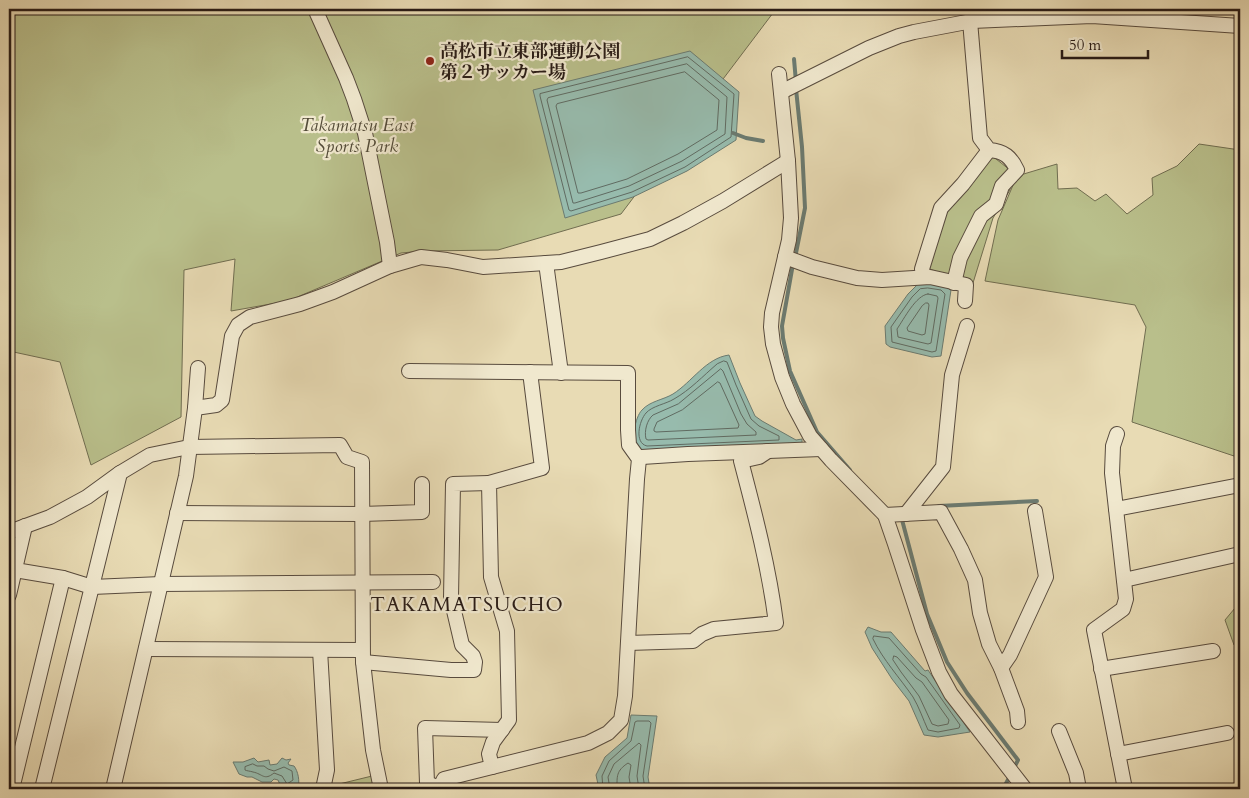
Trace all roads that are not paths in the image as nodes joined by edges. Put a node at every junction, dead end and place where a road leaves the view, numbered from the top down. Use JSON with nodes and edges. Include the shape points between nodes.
{"nodes":[{"id":1,"x":315,"y":9,"type":"edge"},
{"id":2,"x":988,"y":9,"type":"edge"},
{"id":3,"x":971,"y":21,"type":"junction"},
{"id":4,"x":1240,"y":26,"type":"edge"},
{"id":5,"x":779,"y":74,"type":"dead end"},
{"id":6,"x":781,"y":92,"type":"junction"},
{"id":7,"x":989,"y":150,"type":"junction"},
{"id":8,"x":788,"y":161,"type":"junction"},
{"id":9,"x":785,"y":257,"type":"junction"},
{"id":10,"x":546,"y":263,"type":"junction"},
{"id":11,"x":390,"y":266,"type":"junction"},
{"id":12,"x":924,"y":277,"type":"junction"},
{"id":13,"x":954,"y":283,"type":"junction"},
{"id":14,"x":965,"y":301,"type":"dead end"},
{"id":15,"x":967,"y":326,"type":"dead end"},
{"id":16,"x":198,"y":368,"type":"dead end"},
{"id":17,"x":409,"y":371,"type":"dead end"},
{"id":18,"x":530,"y":372,"type":"junction"},
{"id":19,"x":561,"y":373,"type":"junction"},
{"id":20,"x":195,"y":408,"type":"junction"},
{"id":21,"x":1117,"y":434,"type":"dead end"},
{"id":22,"x":189,"y":447,"type":"junction"},
{"id":23,"x":821,"y":449,"type":"junction"},
{"id":24,"x":768,"y":451,"type":"junction"},
{"id":25,"x":639,"y":460,"type":"junction"},
{"id":26,"x":120,"y":474,"type":"junction"},
{"id":27,"x":489,"y":483,"type":"junction"},
{"id":28,"x":422,"y":484,"type":"dead end"},
{"id":29,"x":1240,"y":485,"type":"edge"},
{"id":30,"x":1116,"y":509,"type":"junction"},
{"id":31,"x":1035,"y":510,"type":"dead end"},
{"id":32,"x":177,"y":513,"type":"junction"},
{"id":33,"x":362,"y":514,"type":"junction"},
{"id":34,"x":906,"y":514,"type":"junction"},
{"id":35,"x":885,"y":515,"type":"junction"},
{"id":36,"x":25,"y":526,"type":"junction"},
{"id":37,"x":9,"y":532,"type":"edge"},
{"id":38,"x":1240,"y":554,"type":"edge"},
{"id":39,"x":15,"y":570,"type":"junction"},
{"id":40,"x":63,"y":578,"type":"junction"},
{"id":41,"x":1124,"y":580,"type":"junction"},
{"id":42,"x":434,"y":582,"type":"dead end"},
{"id":43,"x":363,"y":583,"type":"junction"},
{"id":44,"x":161,"y":584,"type":"junction"},
{"id":45,"x":92,"y":587,"type":"junction"},
{"id":46,"x":9,"y":595,"type":"edge"},
{"id":47,"x":628,"y":643,"type":"junction"},
{"id":48,"x":146,"y":650,"type":"junction"},
{"id":49,"x":320,"y":650,"type":"junction"},
{"id":50,"x":1213,"y":651,"type":"dead end"},
{"id":51,"x":363,"y":656,"type":"junction"},
{"id":52,"x":1001,"y":668,"type":"junction"},
{"id":53,"x":1101,"y":669,"type":"junction"},
{"id":54,"x":1018,"y":722,"type":"dead end"},
{"id":55,"x":502,"y":730,"type":"junction"},
{"id":56,"x":1059,"y":731,"type":"dead end"},
{"id":57,"x":1227,"y":733,"type":"dead end"},
{"id":58,"x":1118,"y":754,"type":"junction"},
{"id":59,"x":492,"y":767,"type":"junction"},
{"id":60,"x":1021,"y":784,"type":"edge"},
{"id":61,"x":12,"y":789,"type":"edge"},
{"id":62,"x":42,"y":789,"type":"edge"},
{"id":63,"x":113,"y":789,"type":"edge"},
{"id":64,"x":323,"y":789,"type":"edge"},
{"id":65,"x":381,"y":789,"type":"edge"},
{"id":66,"x":439,"y":789,"type":"edge"},
{"id":67,"x":1079,"y":789,"type":"edge"},
{"id":68,"x":1125,"y":789,"type":"edge"}],
"edges":[{"from":1,"to":11,"type":"street","via":[[346,78],[362,124]]},
{"from":2,"to":3,"type":"street"},
{"from":3,"to":4,"type":"street","via":[[1092,16]]},
{"from":3,"to":6,"type":"street","via":[[891,39]]},
{"from":3,"to":7,"type":"street","via":[[980,138]]},
{"from":5,"to":6,"type":"street"},
{"from":6,"to":8,"type":"street"},
{"from":7,"to":12,"type":"street","via":[[941,208],[922,269]]},
{"from":7,"to":13,"type":"street","via":[[1007,156],[1017,170],[1002,186],[996,204],[981,216],[960,258]]},
{"from":8,"to":9,"type":"street","via":[[791,218]]},
{"from":8,"to":10,"type":"street","via":[[723,201],[650,238],[561,262]]},
{"from":9,"to":12,"type":"street","via":[[857,278]]},
{"from":9,"to":23,"type":"street","via":[[772,313],[773,344],[794,404],[810,436]]},
{"from":10,"to":11,"type":"street","via":[[483,267],[421,257]]},
{"from":10,"to":19,"type":"street"},
{"from":11,"to":20,"type":"street","via":[[333,292],[250,317],[238,325],[232,336],[222,400],[216,405]]},
{"from":12,"to":13,"type":"street"},
{"from":13,"to":14,"type":"street","via":[[966,285]]},
{"from":15,"to":34,"type":"street","via":[[952,375],[943,467]]},
{"from":16,"to":20,"type":"street"},
{"from":17,"to":18,"type":"street"},
{"from":18,"to":19,"type":"street"},
{"from":18,"to":27,"type":"street","via":[[542,468]]},
{"from":19,"to":25,"type":"street","via":[[628,373],[628,430],[630,445]]},
{"from":20,"to":22,"type":"street"},
{"from":21,"to":30,"type":"street","via":[[1112,473]]},
{"from":22,"to":26,"type":"street","via":[[150,455]]},
{"from":22,"to":32,"type":"street"},
{"from":22,"to":33,"type":"street","via":[[340,446],[347,457],[362,462]]},
{"from":23,"to":24,"type":"street"},
{"from":23,"to":35,"type":"street"},
{"from":24,"to":25,"type":"street","via":[[642,457]]},
{"from":24,"to":47,"type":"street","via":[[759,457],[741,461],[759,531],[776,622],[714,629],[693,641]]},
{"from":25,"to":47,"type":"street"},
{"from":26,"to":36,"type":"street","via":[[87,497]]},
{"from":26,"to":45,"type":"street"},
{"from":27,"to":51,"type":"street","via":[[453,484],[451,598],[462,645],[473,656],[474,670],[451,670]]},
{"from":27,"to":55,"type":"street","via":[[491,577],[508,631],[509,720]]},
{"from":28,"to":33,"type":"street","via":[[422,512]]},
{"from":29,"to":30,"type":"street"},
{"from":30,"to":41,"type":"street"},
{"from":31,"to":52,"type":"street","via":[[1046,577]]},
{"from":32,"to":33,"type":"street"},
{"from":32,"to":44,"type":"street"},
{"from":33,"to":43,"type":"street"},
{"from":34,"to":35,"type":"street"},
{"from":34,"to":52,"type":"street","via":[[941,512],[975,580],[989,644]]},
{"from":35,"to":60,"type":"street","via":[[939,672],[951,694]]},
{"from":36,"to":37,"type":"street"},
{"from":36,"to":39,"type":"street"},
{"from":38,"to":41,"type":"street"},
{"from":39,"to":40,"type":"street"},
{"from":39,"to":46,"type":"street"},
{"from":40,"to":45,"type":"street"},
{"from":40,"to":61,"type":"street"},
{"from":41,"to":53,"type":"street","via":[[1124,609],[1094,630]]},
{"from":42,"to":43,"type":"street"},
{"from":43,"to":44,"type":"street"},
{"from":43,"to":51,"type":"street"},
{"from":44,"to":45,"type":"street"},
{"from":44,"to":48,"type":"street"},
{"from":45,"to":62,"type":"street"},
{"from":47,"to":59,"type":"street","via":[[620,720],[608,733],[588,743]]},
{"from":48,"to":49,"type":"street"},
{"from":48,"to":63,"type":"street"},
{"from":49,"to":51,"type":"street"},
{"from":49,"to":64,"type":"street","via":[[327,770]]},
{"from":50,"to":53,"type":"street"},
{"from":51,"to":65,"type":"street","via":[[373,750]]},
{"from":52,"to":54,"type":"street"},
{"from":53,"to":58,"type":"street"},
{"from":55,"to":59,"type":"street","via":[[489,754]]},
{"from":55,"to":66,"type":"street","via":[[425,728],[427,783]]},
{"from":56,"to":67,"type":"street"},
{"from":57,"to":58,"type":"street"},
{"from":58,"to":68,"type":"street"},
{"from":59,"to":66,"type":"street","via":[[444,779]]}]}
